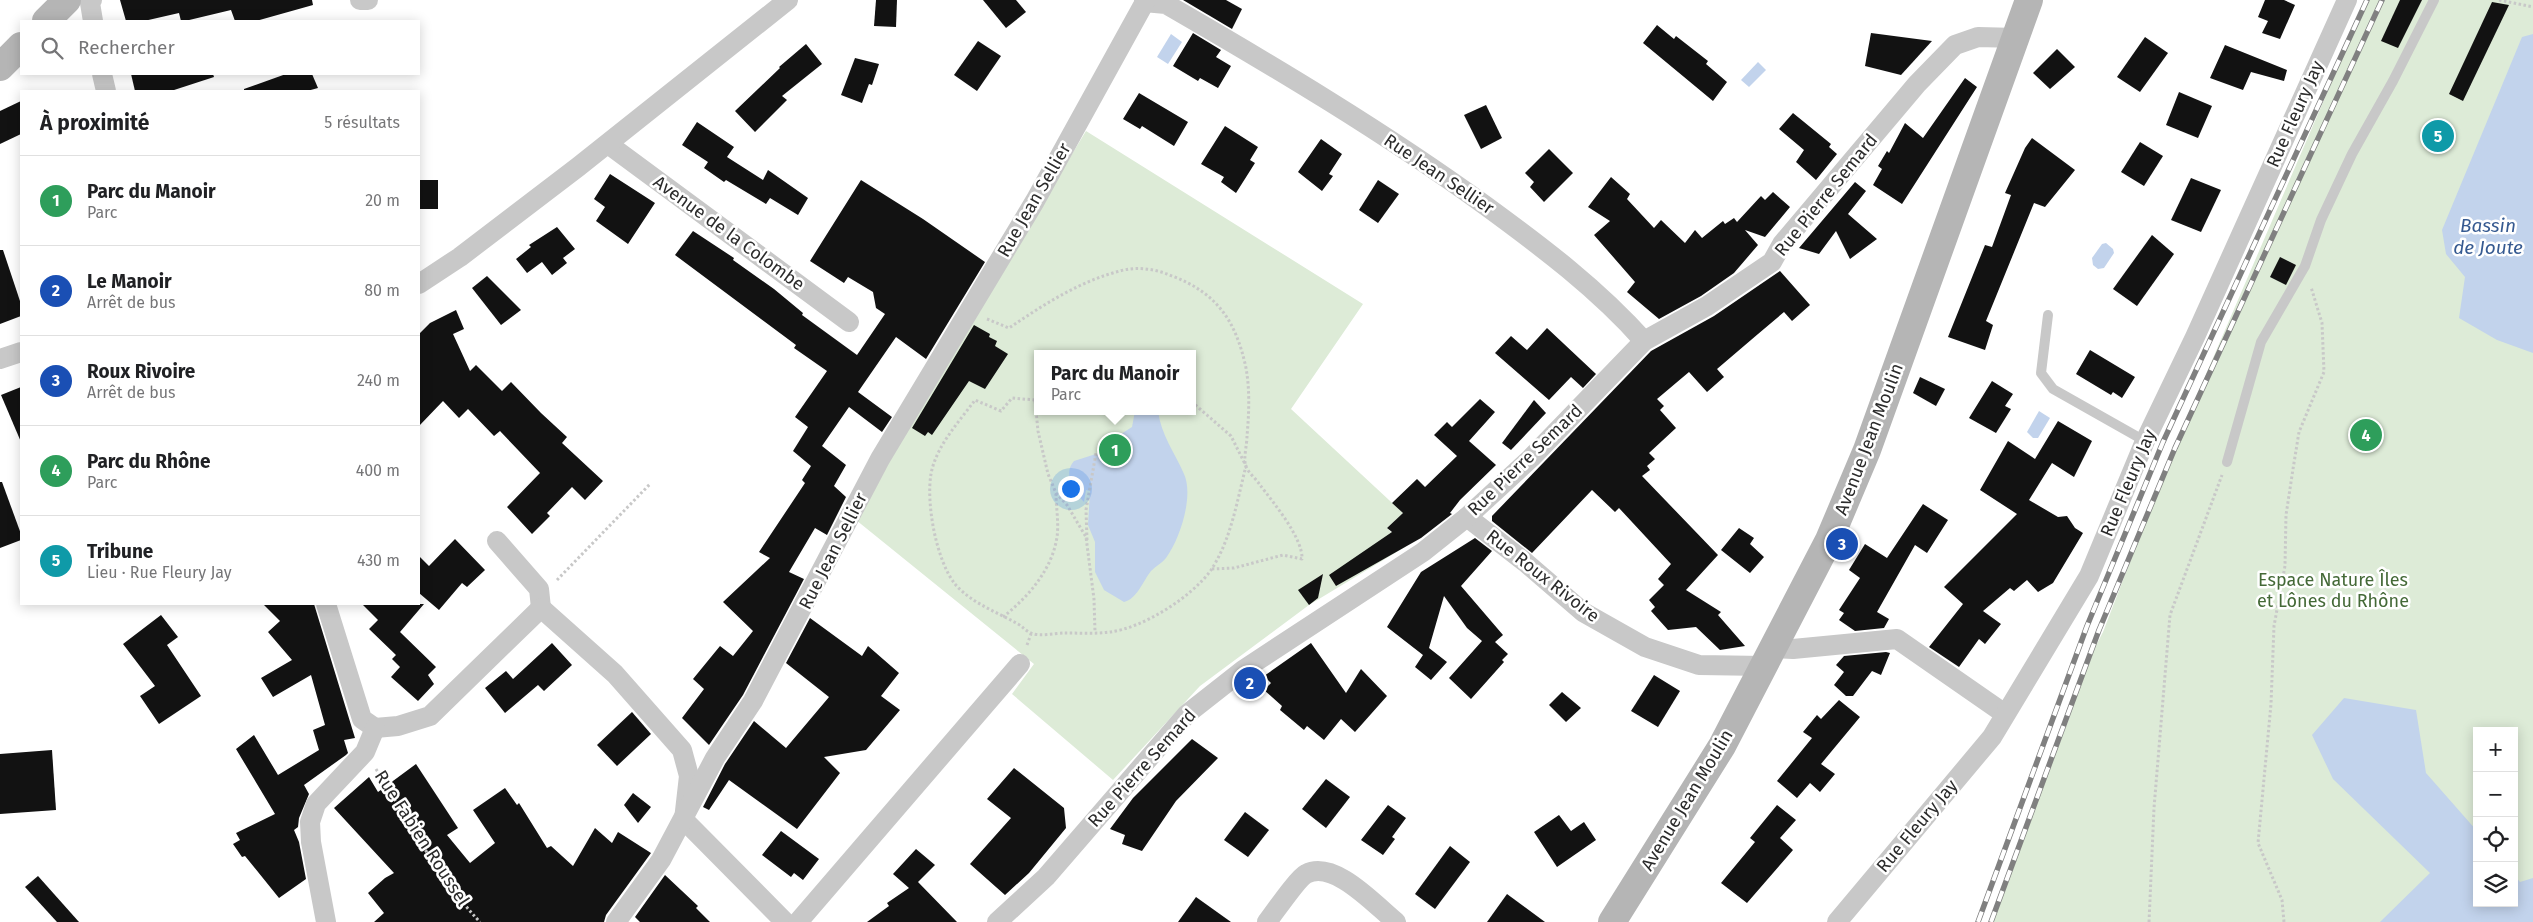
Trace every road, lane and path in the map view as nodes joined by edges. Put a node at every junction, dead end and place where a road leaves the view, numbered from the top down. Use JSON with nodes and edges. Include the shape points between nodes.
{"nodes":[{"id":1,"x":67,"y":0,"type":"edge"},
{"id":2,"x":92,"y":0,"type":"edge"},
{"id":3,"x":360,"y":0,"type":"edge"},
{"id":4,"x":368,"y":0,"type":"edge"},
{"id":5,"x":788,"y":0,"type":"edge"},
{"id":6,"x":2029,"y":0,"type":"edge"},
{"id":7,"x":2347,"y":0,"type":"edge"},
{"id":8,"x":2434,"y":0,"type":"edge"},
{"id":9,"x":2499,"y":0,"type":"edge"},
{"id":10,"x":1145,"y":1,"type":"edge"},
{"id":11,"x":2533,"y":7,"type":"edge"},
{"id":12,"x":47,"y":20,"type":"edge"},
{"id":13,"x":93,"y":20,"type":"edge"},
{"id":14,"x":2017,"y":38,"type":"junction"},
{"id":15,"x":20,"y":47,"type":"edge"},
{"id":16,"x":0,"y":66,"type":"edge"},
{"id":17,"x":102,"y":75,"type":"edge"},
{"id":18,"x":106,"y":90,"type":"edge"},
{"id":19,"x":608,"y":144,"type":"junction"},
{"id":20,"x":2304,"y":266,"type":"junction"},
{"id":21,"x":420,"y":283,"type":"edge"},
{"id":22,"x":968,"y":311,"type":"junction"},
{"id":23,"x":2048,"y":315,"type":"dead end"},
{"id":24,"x":849,"y":322,"type":"dead end"},
{"id":25,"x":1644,"y":341,"type":"junction"},
{"id":26,"x":20,"y":352,"type":"edge"},
{"id":27,"x":0,"y":359,"type":"edge"},
{"id":28,"x":1034,"y":399,"type":"edge"},
{"id":29,"x":1196,"y":405,"type":"edge"},
{"id":30,"x":1038,"y":415,"type":"edge"},
{"id":31,"x":2145,"y":441,"type":"junction"},
{"id":32,"x":1096,"y":453,"type":"dead end"},
{"id":33,"x":2227,"y":462,"type":"joint"},
{"id":34,"x":1246,"y":466,"type":"junction"},
{"id":35,"x":650,"y":484,"type":"dead end"},
{"id":36,"x":1056,"y":493,"type":"junction"},
{"id":37,"x":1467,"y":517,"type":"junction"},
{"id":38,"x":498,"y":541,"type":"dead end"},
{"id":39,"x":1086,"y":543,"type":"junction"},
{"id":40,"x":1211,"y":569,"type":"junction"},
{"id":41,"x":540,"y":599,"type":"junction"},
{"id":42,"x":326,"y":605,"type":"edge"},
{"id":43,"x":1003,"y":616,"type":"junction"},
{"id":44,"x":1095,"y":632,"type":"junction"},
{"id":45,"x":1768,"y":657,"type":"junction"},
{"id":46,"x":1020,"y":664,"type":"dead end"},
{"id":47,"x":2005,"y":714,"type":"junction"},
{"id":48,"x":374,"y":728,"type":"junction"},
{"id":49,"x":365,"y":752,"type":"junction"},
{"id":50,"x":684,"y":820,"type":"junction"},
{"id":51,"x":326,"y":922,"type":"edge"},
{"id":52,"x":480,"y":922,"type":"edge"},
{"id":53,"x":616,"y":922,"type":"edge"},
{"id":54,"x":785,"y":922,"type":"edge"},
{"id":55,"x":798,"y":922,"type":"edge"},
{"id":56,"x":998,"y":922,"type":"edge"},
{"id":57,"x":1267,"y":922,"type":"edge"},
{"id":58,"x":1396,"y":922,"type":"edge"},
{"id":59,"x":1612,"y":922,"type":"edge"},
{"id":60,"x":1836,"y":922,"type":"edge"},
{"id":61,"x":2149,"y":922,"type":"edge"},
{"id":62,"x":2284,"y":922,"type":"edge"}],
"edges":[{"from":1,"to":12,"type":"main road"},
{"from":2,"to":13,"type":"street"},
{"from":3,"to":4,"type":"street"},
{"from":5,"to":19,"type":"street"},
{"from":6,"to":14,"type":"main road"},
{"from":7,"to":31,"type":"street","name":"Rue Fleury Jay"},
{"from":8,"to":20,"type":"lane","via":[[2352,154]]},
{"from":9,"to":11,"type":"path"},
{"from":10,"to":22,"type":"street","name":"Rue Jean Sellier","via":[[1035,201]]},
{"from":10,"to":25,"type":"street","name":"Rue Jean Sellier","via":[[1166,4],[1425,161],[1537,242],[1616,310]]},
{"from":14,"to":25,"type":"street","name":"Rue Pierre Semard","via":[[1978,36],[1954,45],[1782,244],[1772,262],[1707,306]]},
{"from":14,"to":45,"type":"main road","name":"Avenue Jean Moulin","via":[[1867,450],[1829,540]]},
{"from":15,"to":16,"type":"main road"},
{"from":17,"to":18,"type":"street"},
{"from":19,"to":21,"type":"street","via":[[460,257]]},
{"from":19,"to":24,"type":"street","name":"Avenue de la Colombe"},
{"from":20,"to":33,"type":"lane","via":[[2261,342]]},
{"from":20,"to":62,"type":"path","via":[[2322,323],[2324,372],[2300,432],[2286,515],[2285,566],[2274,626],[2271,704],[2258,843],[2282,900]]},
{"from":22,"to":34,"type":"path","via":[[1009,328],[1088,282],[1121,270],[1158,270],[1205,292],[1228,319],[1246,369]]},
{"from":22,"to":50,"type":"street","name":"Rue Jean Sellier","via":[[880,459],[781,650],[753,701],[715,758]]},
{"from":23,"to":31,"type":"lane","via":[[2041,374],[2053,389]]},
{"from":25,"to":37,"type":"street","name":"Rue Pierre Semard","via":[[1531,458]]},
{"from":26,"to":27,"type":"street"},
{"from":28,"to":43,"type":"path","via":[[1012,398],[1001,411],[975,400],[942,446],[931,473],[930,499],[935,534],[955,584],[983,607]]},
{"from":29,"to":34,"type":"path","via":[[1231,436]]},
{"from":30,"to":36,"type":"path","via":[[1046,466]]},
{"from":31,"to":47,"type":"street","name":"Rue Fleury Jay","via":[[2089,576]]},
{"from":32,"to":39,"type":"path","via":[[1088,492]]},
{"from":33,"to":61,"type":"path","via":[[2170,615],[2154,808]]},
{"from":34,"to":40,"type":"path","via":[[1233,518]]},
{"from":34,"to":40,"type":"path","via":[[1303,549],[1302,559],[1283,555],[1234,568]]},
{"from":35,"to":41,"type":"path"},
{"from":36,"to":39,"type":"path","via":[[1067,505],[1086,537]]},
{"from":36,"to":43,"type":"path","via":[[1057,536],[1053,551],[1043,573],[1024,600]]},
{"from":37,"to":45,"type":"street","name":"Rue Roux Rivoire","via":[[1583,612],[1645,647],[1699,665]]},
{"from":37,"to":56,"type":"street","name":"Rue Pierre Semard","via":[[1375,585],[1243,670],[1187,714],[1046,876]]},
{"from":38,"to":41,"type":"street"},
{"from":39,"to":44,"type":"path"},
{"from":40,"to":44,"type":"path","via":[[1198,586],[1159,615],[1112,632]]},
{"from":41,"to":48,"type":"street","via":[[430,716],[398,726]]},
{"from":41,"to":50,"type":"street","via":[[615,674],[682,750],[689,776]]},
{"from":42,"to":48,"type":"street","via":[[362,719]]},
{"from":43,"to":44,"type":"path","via":[[1032,634]]},
{"from":45,"to":47,"type":"street","name":"Rue Roux Rivoire","via":[[1793,649],[1897,638]]},
{"from":45,"to":59,"type":"main road","name":"Avenue Jean Moulin","via":[[1722,746]]},
{"from":46,"to":55,"type":"street"},
{"from":47,"to":60,"type":"street","name":"Rue Fleury Jay","via":[[1992,737]]},
{"from":48,"to":49,"type":"street"},
{"from":49,"to":51,"type":"street","via":[[316,804],[310,822]]},
{"from":49,"to":52,"type":"path","name":"Rue Fabien Roussel","via":[[433,858]]},
{"from":50,"to":53,"type":"street","name":"Rue Jean Sellier","via":[[661,860]]},
{"from":50,"to":54,"type":"street"},
{"from":57,"to":58,"type":"street","via":[[1305,874],[1324,870],[1339,875]]}]}
